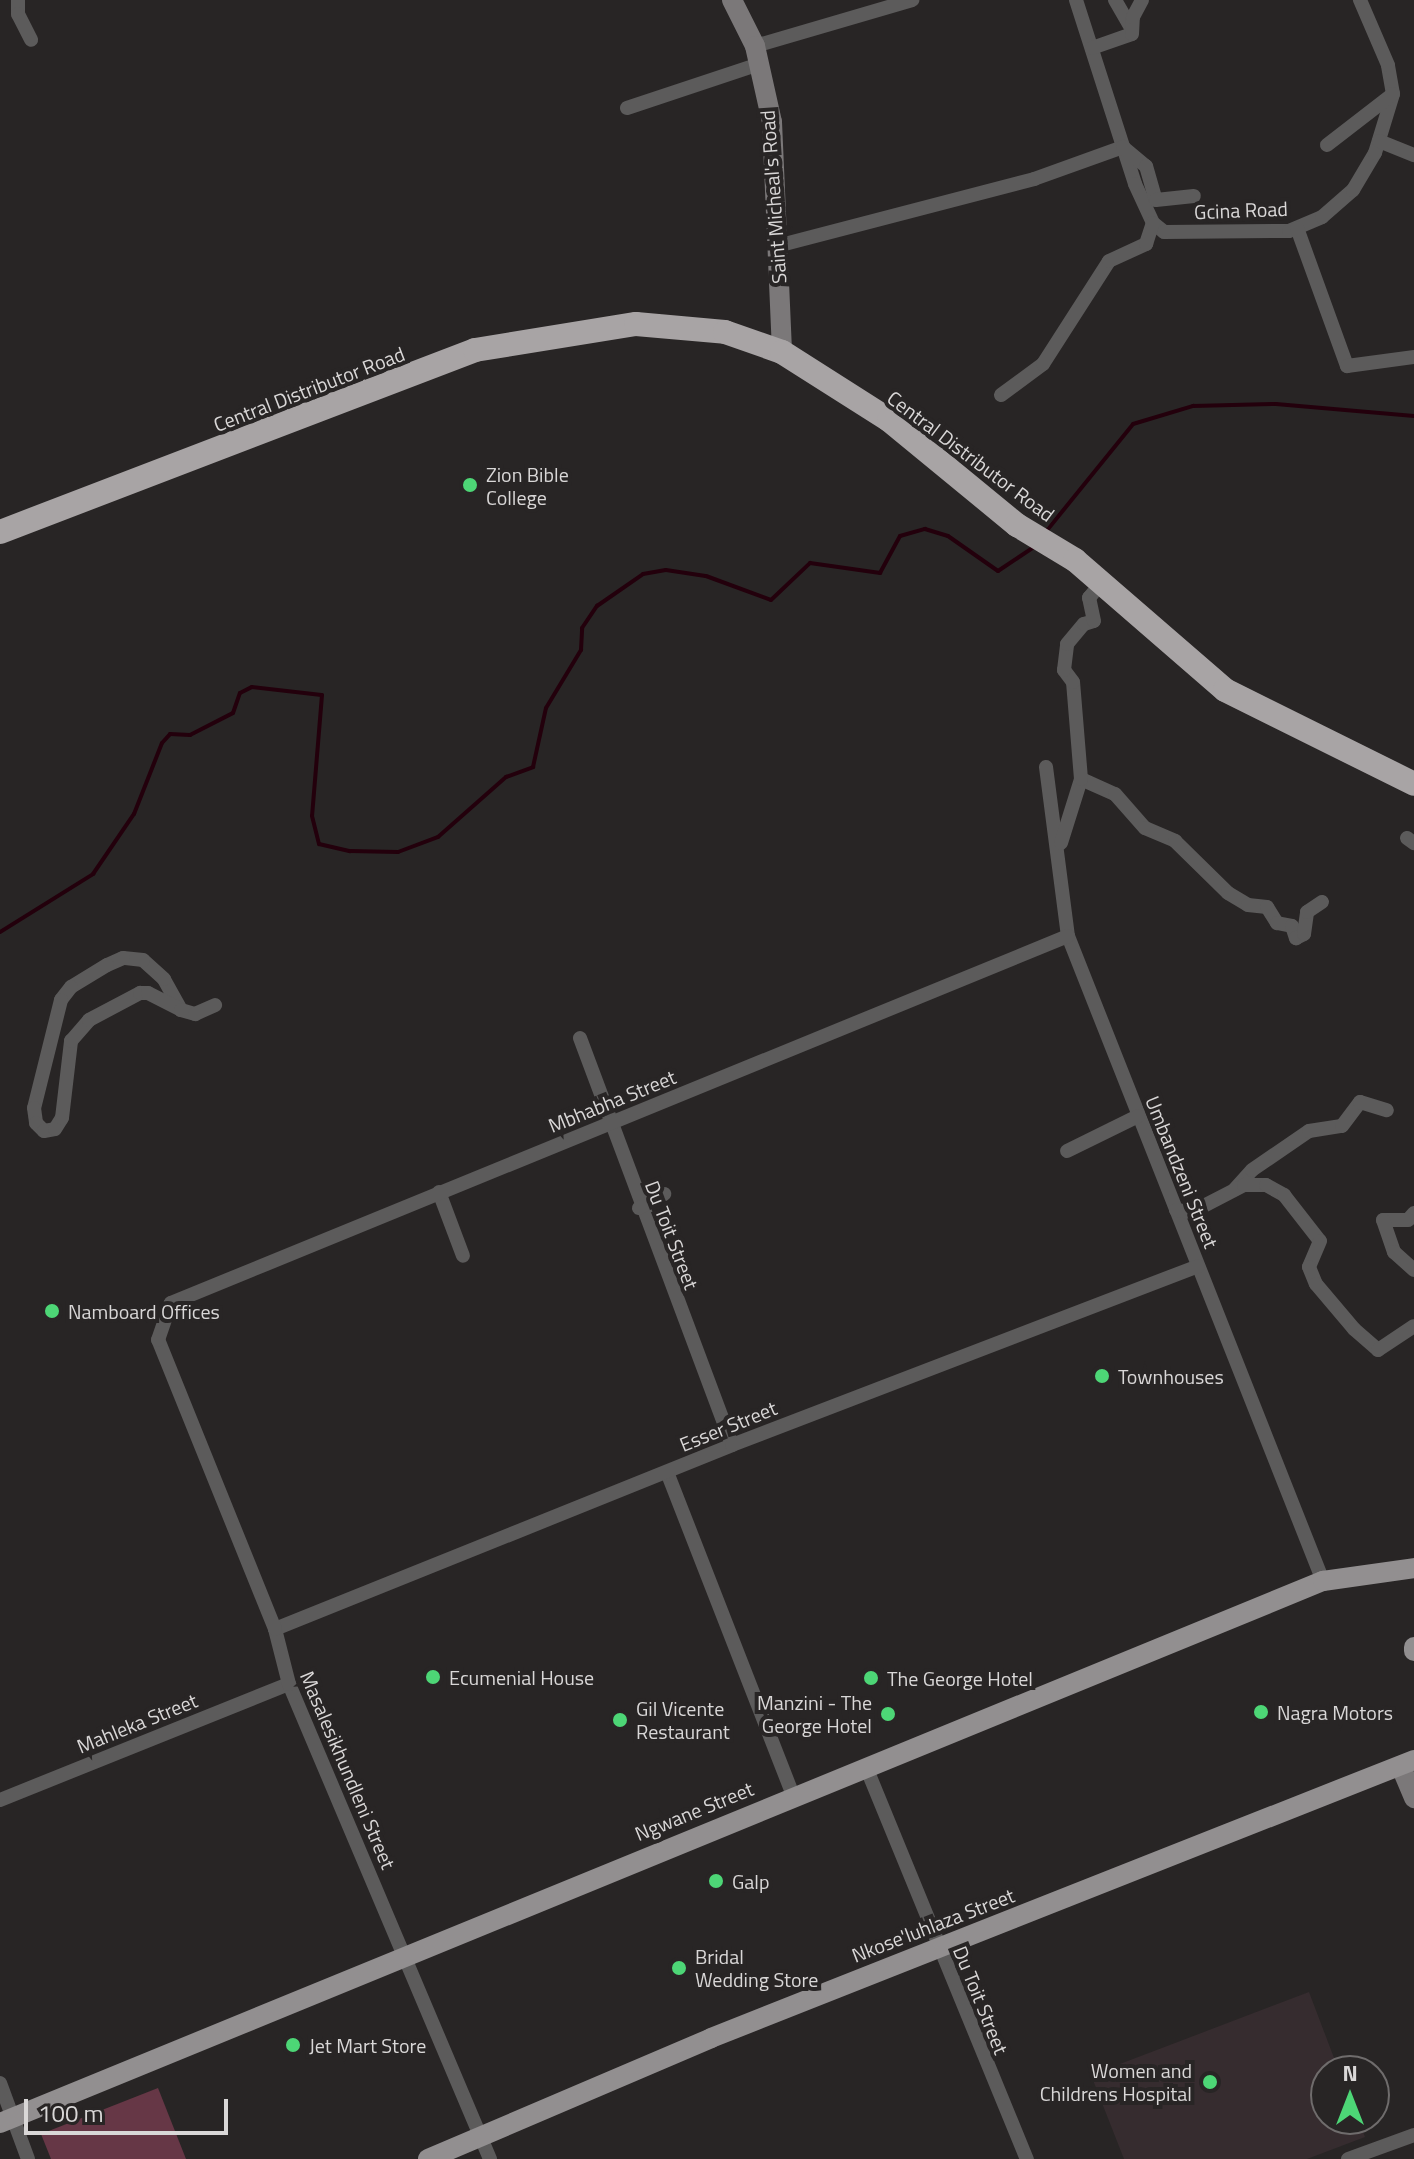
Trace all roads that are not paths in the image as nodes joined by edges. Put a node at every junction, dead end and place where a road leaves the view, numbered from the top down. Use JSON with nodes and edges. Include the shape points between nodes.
{"nodes":[{"id":1,"x":18,"y":0,"type":"edge"},
{"id":2,"x":732,"y":0,"type":"edge"},
{"id":3,"x":912,"y":0,"type":"edge"},
{"id":4,"x":1076,"y":0,"type":"edge"},
{"id":5,"x":1115,"y":0,"type":"edge"},
{"id":6,"x":1142,"y":0,"type":"edge"},
{"id":7,"x":1360,"y":0,"type":"edge"},
{"id":8,"x":1132,"y":34,"type":"junction"},
{"id":9,"x":31,"y":40,"type":"dead end"},
{"id":10,"x":1092,"y":48,"type":"junction"},
{"id":11,"x":757,"y":55,"type":"junction"},
{"id":12,"x":1393,"y":94,"type":"junction"},
{"id":13,"x":627,"y":108,"type":"dead end"},
{"id":14,"x":1379,"y":141,"type":"junction"},
{"id":15,"x":1327,"y":145,"type":"dead end"},
{"id":16,"x":1123,"y":147,"type":"junction"},
{"id":17,"x":1414,"y":155,"type":"edge"},
{"id":18,"x":1194,"y":196,"type":"dead end"},
{"id":19,"x":1153,"y":223,"type":"junction"},
{"id":20,"x":1297,"y":228,"type":"junction"},
{"id":21,"x":777,"y":246,"type":"junction"},
{"id":22,"x":781,"y":346,"type":"junction"},
{"id":23,"x":1414,"y":357,"type":"edge"},
{"id":24,"x":1001,"y":395,"type":"dead end"},
{"id":25,"x":0,"y":521,"type":"edge"},
{"id":26,"x":0,"y":532,"type":"edge"},
{"id":27,"x":1076,"y":554,"type":"junction"},
{"id":28,"x":1102,"y":582,"type":"junction"},
{"id":29,"x":1046,"y":767,"type":"dead end"},
{"id":30,"x":1414,"y":771,"type":"edge"},
{"id":31,"x":1081,"y":779,"type":"junction"},
{"id":32,"x":1414,"y":784,"type":"edge"},
{"id":33,"x":1059,"y":850,"type":"junction"},
{"id":34,"x":1322,"y":902,"type":"dead end"},
{"id":35,"x":1068,"y":936,"type":"junction"},
{"id":36,"x":215,"y":1005,"type":"dead end"},
{"id":37,"x":181,"y":1010,"type":"junction"},
{"id":38,"x":580,"y":1038,"type":"dead end"},
{"id":39,"x":1387,"y":1110,"type":"dead end"},
{"id":40,"x":1138,"y":1116,"type":"junction"},
{"id":41,"x":610,"y":1125,"type":"junction"},
{"id":42,"x":1067,"y":1151,"type":"dead end"},
{"id":43,"x":1235,"y":1189,"type":"junction"},
{"id":44,"x":439,"y":1192,"type":"junction"},
{"id":45,"x":664,"y":1194,"type":"dead end"},
{"id":46,"x":639,"y":1208,"type":"junction"},
{"id":47,"x":1176,"y":1210,"type":"junction"},
{"id":48,"x":1414,"y":1213,"type":"edge"},
{"id":49,"x":463,"y":1256,"type":"dead end"},
{"id":50,"x":1198,"y":1266,"type":"junction"},
{"id":51,"x":1414,"y":1270,"type":"edge"},
{"id":52,"x":171,"y":1303,"type":"joint"},
{"id":53,"x":1414,"y":1326,"type":"edge"},
{"id":54,"x":732,"y":1445,"type":"junction"},
{"id":55,"x":667,"y":1472,"type":"junction"},
{"id":56,"x":1414,"y":1568,"type":"edge"},
{"id":57,"x":1323,"y":1581,"type":"junction"},
{"id":58,"x":275,"y":1629,"type":"junction"},
{"id":59,"x":289,"y":1684,"type":"junction"},
{"id":60,"x":1414,"y":1746,"type":"edge"},
{"id":61,"x":1407,"y":1764,"type":"edge"},
{"id":62,"x":866,"y":1767,"type":"junction"},
{"id":63,"x":793,"y":1796,"type":"junction"},
{"id":64,"x":1414,"y":1798,"type":"edge"},
{"id":65,"x":0,"y":1800,"type":"edge"},
{"id":66,"x":938,"y":1948,"type":"junction"},
{"id":67,"x":405,"y":1956,"type":"junction"},
{"id":68,"x":0,"y":2083,"type":"edge"},
{"id":69,"x":7,"y":2121,"type":"edge"},
{"id":70,"x":1414,"y":2135,"type":"edge"},
{"id":71,"x":479,"y":2137,"type":"junction"},
{"id":72,"x":28,"y":2159,"type":"edge"},
{"id":73,"x":428,"y":2159,"type":"edge"},
{"id":74,"x":490,"y":2159,"type":"edge"},
{"id":75,"x":1027,"y":2159,"type":"edge"},
{"id":76,"x":1348,"y":2159,"type":"edge"}],
"edges":[{"from":1,"to":9,"type":"street","via":[[18,14]]},
{"from":2,"to":11,"type":"street","name":"Saint Micheal's Road"},
{"from":3,"to":11,"type":"street"},
{"from":4,"to":10,"type":"street"},
{"from":5,"to":8,"type":"street"},
{"from":6,"to":8,"type":"street"},
{"from":7,"to":12,"type":"street","name":"Gcina Road","via":[[1388,65]]},
{"from":8,"to":10,"type":"street"},
{"from":10,"to":16,"type":"street"},
{"from":11,"to":13,"type":"street"},
{"from":11,"to":21,"type":"street","name":"Saint Micheal's Road","via":[[772,122]]},
{"from":12,"to":14,"type":"street","name":"Gcina Road"},
{"from":12,"to":15,"type":"street"},
{"from":14,"to":17,"type":"street"},
{"from":14,"to":20,"type":"street","name":"Gcina Road","via":[[1353,190],[1322,217]]},
{"from":16,"to":18,"type":"street","via":[[1146,166],[1156,200]]},
{"from":16,"to":19,"type":"street"},
{"from":16,"to":21,"type":"street","via":[[1034,179]]},
{"from":19,"to":20,"type":"street","name":"Gcina Road","via":[[1164,232]]},
{"from":19,"to":24,"type":"street","via":[[1146,244],[1109,261],[1043,364]]},
{"from":20,"to":23,"type":"street","via":[[1347,366]]},
{"from":21,"to":22,"type":"street","name":"Saint Micheal's Road"},
{"from":22,"to":25,"type":"highway","name":"Central Distributor Road","via":[[729,322],[635,313],[537,325],[467,343]]},
{"from":22,"to":26,"type":"highway","name":"Central Distributor Road","via":[[725,332],[636,324],[475,350]]},
{"from":22,"to":27,"type":"highway","name":"Central Distributor Road"},
{"from":27,"to":28,"type":"highway","name":"Central Distributor Road"},
{"from":27,"to":30,"type":"highway","name":"Central Distributor Road","via":[[1229,679]]},
{"from":28,"to":31,"type":"street","via":[[1089,598],[1094,621],[1073,633],[1064,670],[1073,682]]},
{"from":28,"to":32,"type":"highway","name":"Central Distributor Road","via":[[1225,690]]},
{"from":29,"to":33,"type":"street","name":"Umbandzeni Street"},
{"from":31,"to":33,"type":"street"},
{"from":31,"to":34,"type":"street","via":[[1115,794],[1145,828],[1175,841],[1228,893],[1248,905],[1267,907],[1277,923],[1292,926],[1296,938],[1309,936],[1307,912]]},
{"from":33,"to":35,"type":"street","name":"Umbandzeni Street"},
{"from":35,"to":40,"type":"street","name":"Umbandzeni Street"},
{"from":35,"to":41,"type":"street","name":"Mbhabha Street"},
{"from":36,"to":37,"type":"street","via":[[195,1014]]},
{"from":37,"to":37,"type":"street","via":[[148,993],[131,994],[80,1026],[71,1041],[62,1118],[55,1129],[44,1131],[36,1123],[34,1108],[61,1000],[71,987],[115,961],[143,960],[164,979]]},
{"from":38,"to":41,"type":"street","name":"Du Toit Street"},
{"from":39,"to":43,"type":"street","via":[[1360,1102],[1342,1126],[1309,1131],[1252,1170]]},
{"from":40,"to":42,"type":"street"},
{"from":40,"to":47,"type":"street","name":"Umbandzeni Street"},
{"from":41,"to":44,"type":"street","name":"Mbhabha Street"},
{"from":41,"to":46,"type":"street","name":"Du Toit Street"},
{"from":43,"to":47,"type":"street","via":[[1192,1212]]},
{"from":43,"to":53,"type":"street","via":[[1266,1185],[1284,1195],[1320,1241],[1309,1267],[1316,1284],[1378,1350]]},
{"from":44,"to":49,"type":"street"},
{"from":44,"to":52,"type":"street","name":"Mbhabha Street"},
{"from":45,"to":46,"type":"street"},
{"from":46,"to":54,"type":"street","name":"Du Toit Street"},
{"from":47,"to":50,"type":"street","name":"Umbandzeni Street"},
{"from":48,"to":51,"type":"street","via":[[1408,1220],[1383,1220],[1394,1252]]},
{"from":50,"to":54,"type":"street","name":"Esser Street"},
{"from":50,"to":57,"type":"street","name":"Umbandzeni Street"},
{"from":52,"to":58,"type":"street","name":"Masalesikhundleni Street","via":[[158,1340]]},
{"from":54,"to":55,"type":"street","name":"Esser Street"},
{"from":55,"to":58,"type":"street","name":"Esser Street"},
{"from":55,"to":63,"type":"street"},
{"from":56,"to":57,"type":"main road","name":"Ngwane Street"},
{"from":57,"to":62,"type":"main road","name":"Ngwane Street"},
{"from":58,"to":59,"type":"street","name":"Masalesikhundleni Street"},
{"from":59,"to":65,"type":"street","name":"Mahleka Street"},
{"from":59,"to":67,"type":"street","name":"Masalesikhundleni Street"},
{"from":60,"to":61,"type":"main road"},
{"from":61,"to":64,"type":"street"},
{"from":61,"to":66,"type":"main road","name":"Nkose'luhlaza Street"},
{"from":62,"to":63,"type":"main road","name":"Ngwane Street"},
{"from":62,"to":66,"type":"street","name":"Du Toit Street"},
{"from":63,"to":67,"type":"main road","name":"Ngwane Street"},
{"from":66,"to":71,"type":"main road","name":"Nkose'luhlaza Street"},
{"from":66,"to":75,"type":"street","name":"Du Toit Street"},
{"from":67,"to":69,"type":"main road","name":"Ngwane Street"},
{"from":67,"to":71,"type":"street","name":"Masalesikhundleni Street"},
{"from":68,"to":69,"type":"street"},
{"from":69,"to":72,"type":"street"},
{"from":70,"to":76,"type":"street"},
{"from":71,"to":73,"type":"main road","name":"Nkose'luhlaza Street"},
{"from":71,"to":74,"type":"street","name":"Masalesikhundleni Street"}]}
